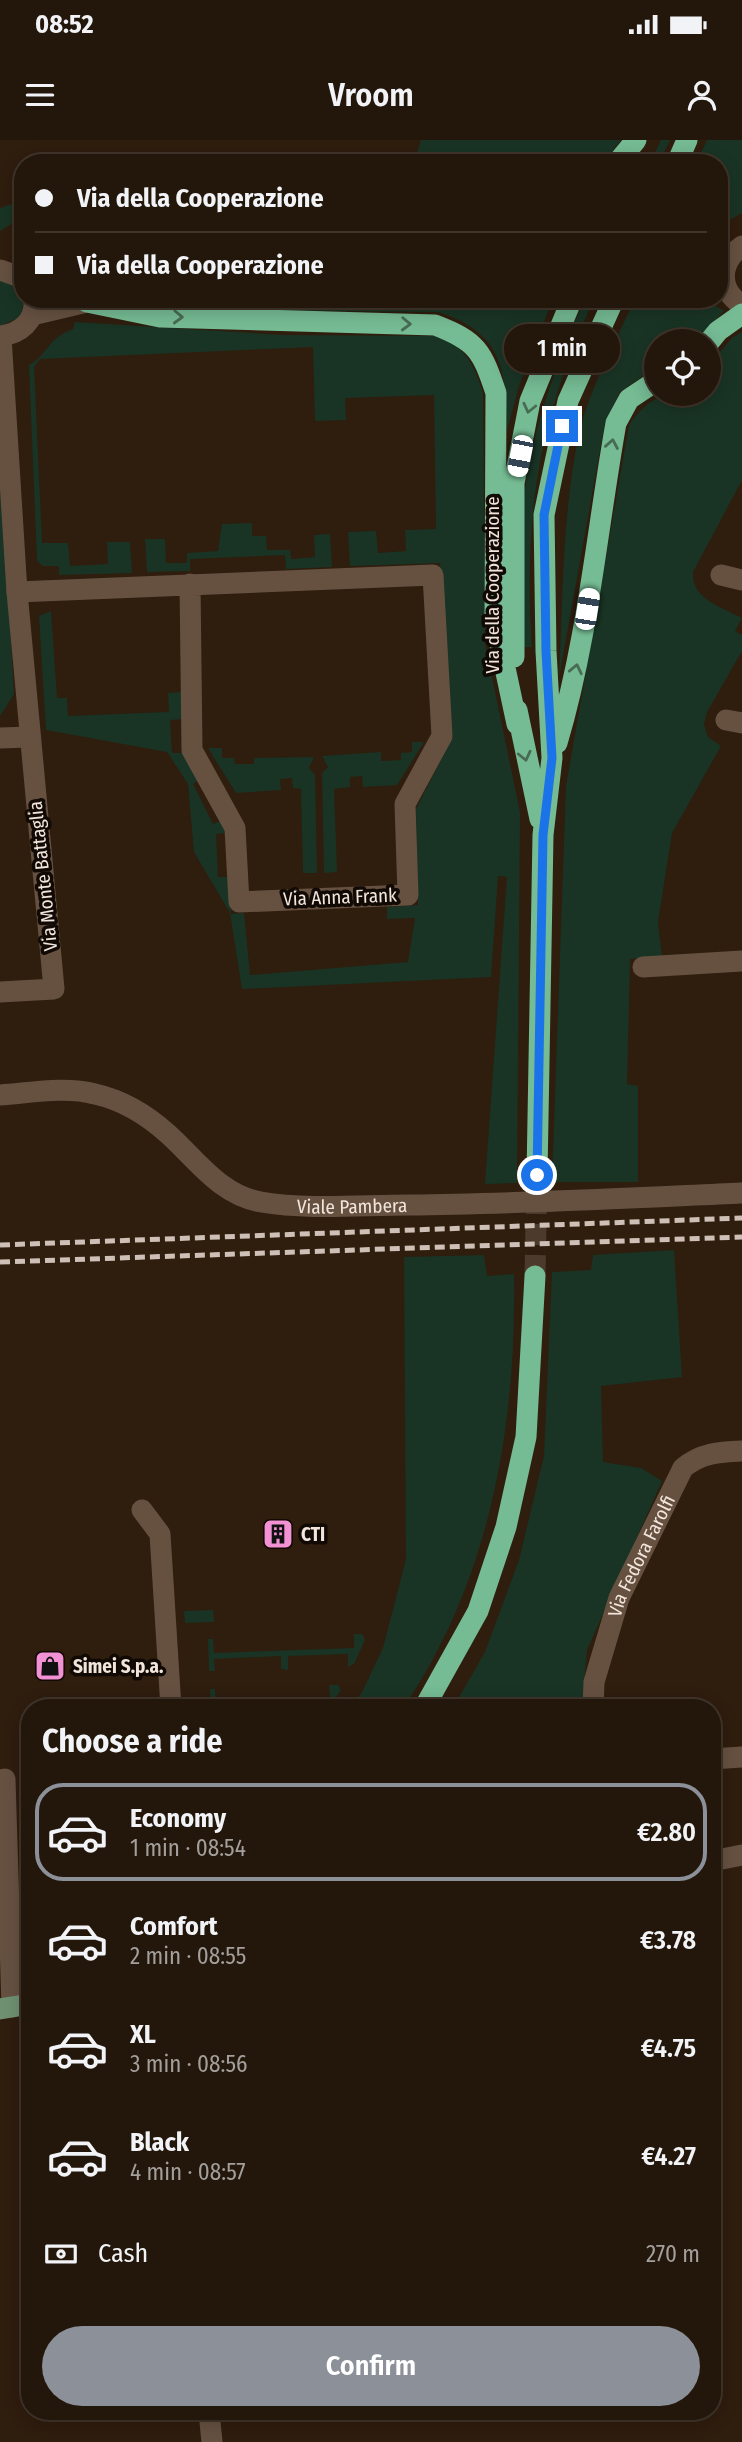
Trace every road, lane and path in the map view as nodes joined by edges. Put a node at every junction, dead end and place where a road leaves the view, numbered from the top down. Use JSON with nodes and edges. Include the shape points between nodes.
{"nodes":[{"id":1,"x":636,"y":140,"type":"edge"},
{"id":2,"x":624,"y":154,"type":"edge"},
{"id":3,"x":32,"y":308,"type":"edge"},
{"id":4,"x":122,"y":308,"type":"edge"},
{"id":5,"x":568,"y":308,"type":"edge"},
{"id":6,"x":610,"y":308,"type":"edge"},
{"id":7,"x":742,"y":314,"type":"edge"},
{"id":8,"x":721,"y":329,"type":"edge"},
{"id":9,"x":0,"y":337,"type":"edge"},
{"id":10,"x":644,"y":390,"type":"edge"},
{"id":11,"x":721,"y":576,"type":"dead end"},
{"id":12,"x":742,"y":580,"type":"edge"},
{"id":13,"x":190,"y":584,"type":"junction"},
{"id":14,"x":17,"y":592,"type":"junction"},
{"id":15,"x":517,"y":724,"type":"junction"},
{"id":16,"x":29,"y":737,"type":"junction"},
{"id":17,"x":0,"y":738,"type":"edge"},
{"id":18,"x":552,"y":758,"type":"junction"},
{"id":19,"x":543,"y":835,"type":"junction"},
{"id":20,"x":742,"y":961,"type":"edge"},
{"id":21,"x":643,"y":967,"type":"dead end"},
{"id":22,"x":0,"y":992,"type":"edge"},
{"id":23,"x":0,"y":1095,"type":"edge"},
{"id":24,"x":537,"y":1175,"type":"tunnel mouth"},
{"id":25,"x":742,"y":1193,"type":"edge"},
{"id":26,"x":535,"y":1276,"type":"tunnel mouth"},
{"id":27,"x":742,"y":1451,"type":"edge"},
{"id":28,"x":142,"y":1510,"type":"dead end"},
{"id":29,"x":170,"y":1699,"type":"edge"},
{"id":30,"x":429,"y":1699,"type":"edge"},
{"id":31,"x":593,"y":1699,"type":"edge"},
{"id":32,"x":742,"y":1757,"type":"edge"},
{"id":33,"x":721,"y":1758,"type":"edge"},
{"id":34,"x":0,"y":1780,"type":"edge"},
{"id":35,"x":742,"y":1855,"type":"edge"},
{"id":36,"x":721,"y":1859,"type":"edge"},
{"id":37,"x":20,"y":1893,"type":"edge"},
{"id":38,"x":14,"y":2006,"type":"edge"},
{"id":39,"x":210,"y":2420,"type":"edge"},
{"id":40,"x":212,"y":2442,"type":"edge"}],
"edges":[{"from":1,"to":2,"type":"highway"},
{"from":3,"to":9,"type":"street","via":[[20,331]]},
{"from":4,"to":15,"type":"highway","one_way":true,"via":[[160,317],[435,325],[464,336],[485,359],[496,393],[495,621]]},
{"from":5,"to":15,"type":"highway","name":"Via della Cooperazione","one_way":true,"via":[[530,401],[514,483],[512,626]]},
{"from":6,"to":18,"type":"highway","name":"Via della Cooperazione","via":[[568,401],[544,515]]},
{"from":7,"to":8,"type":"highway"},
{"from":9,"to":14,"type":"street"},
{"from":18,"to":10,"type":"highway","one_way":true,"via":[[584,630],[616,423],[629,399]]},
{"from":11,"to":12,"type":"street"},
{"from":13,"to":13,"type":"street","name":"Via Anna Frank","via":[[433,575],[442,736],[405,804],[408,895],[239,902],[235,828],[192,750]]},
{"from":13,"to":14,"type":"street","name":"Via Anna Frank"},
{"from":14,"to":16,"type":"street"},
{"from":15,"to":19,"type":"highway","name":"Via della Cooperazione","one_way":true},
{"from":16,"to":17,"type":"street"},
{"from":16,"to":22,"type":"street","name":"Via Monte Battaglia","via":[[54,989]]},
{"from":18,"to":19,"type":"highway","name":"Via della Cooperazione"},
{"from":19,"to":24,"type":"highway","name":"Via della Cooperazione"},
{"from":20,"to":21,"type":"street"},
{"from":23,"to":25,"type":"street","name":"Viale Pambera","via":[[66,1091],[93,1093],[118,1102],[167,1133],[216,1182],[261,1202],[486,1204]]},
{"from":26,"to":30,"type":"highway","via":[[526,1437],[506,1527],[478,1611]]},
{"from":27,"to":31,"type":"street","name":"Via Fedora Farolfi","via":[[695,1458],[683,1468],[619,1598],[594,1682]]},
{"from":28,"to":29,"type":"street","via":[[160,1534]]},
{"from":32,"to":33,"type":"street"},
{"from":34,"to":37,"type":"street","via":[[5,1779]]},
{"from":35,"to":36,"type":"street"},
{"from":37,"to":38,"type":"street","via":[[9,1971]]},
{"from":39,"to":40,"type":"street"}]}
